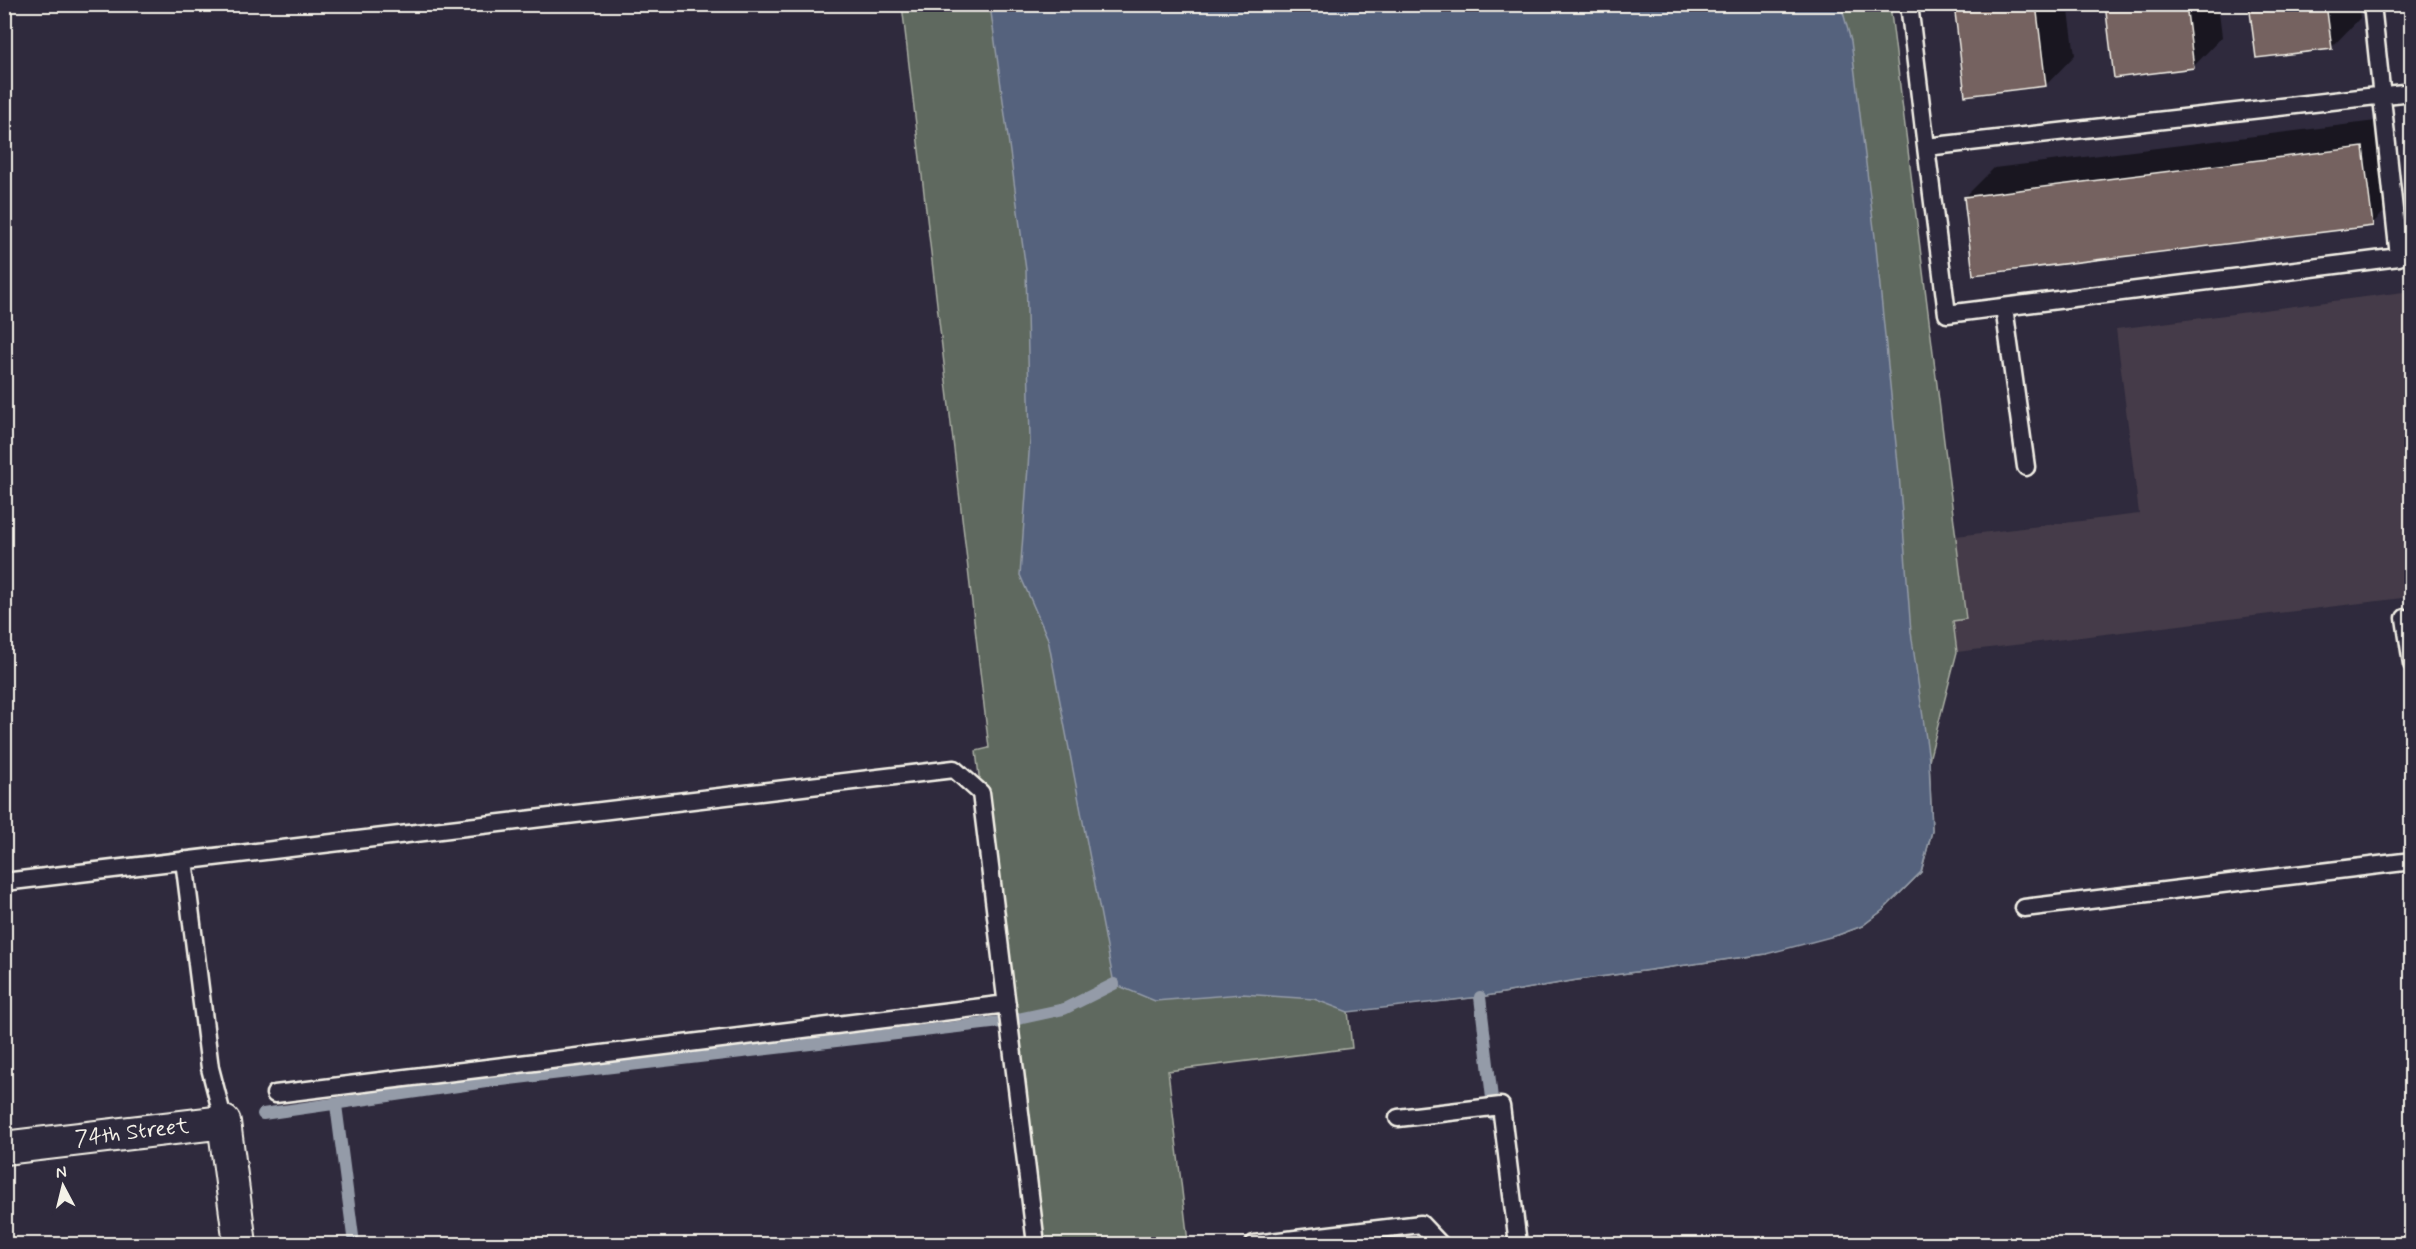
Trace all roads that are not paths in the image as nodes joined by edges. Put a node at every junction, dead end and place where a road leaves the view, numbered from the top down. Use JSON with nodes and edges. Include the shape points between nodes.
{"nodes":[{"id":1,"x":1909,"y":4,"type":"edge"},
{"id":2,"x":2372,"y":4,"type":"edge"},
{"id":3,"x":2412,"y":92,"type":"edge"},
{"id":4,"x":2383,"y":95,"type":"junction"},
{"id":5,"x":1926,"y":147,"type":"junction"},
{"id":6,"x":2406,"y":256,"type":"edge"},
{"id":7,"x":2004,"y":307,"type":"junction"},
{"id":8,"x":2026,"y":467,"type":"dead end"},
{"id":9,"x":2405,"y":618,"type":"dead end"},
{"id":10,"x":2412,"y":664,"type":"edge"},
{"id":11,"x":184,"y":860,"type":"junction"},
{"id":12,"x":2412,"y":861,"type":"edge"},
{"id":13,"x":4,"y":882,"type":"edge"},
{"id":14,"x":2024,"y":908,"type":"dead end"},
{"id":15,"x":1007,"y":1004,"type":"junction"},
{"id":16,"x":275,"y":1094,"type":"dead end"},
{"id":17,"x":1398,"y":1118,"type":"dead end"},
{"id":18,"x":224,"y":1122,"type":"junction"},
{"id":19,"x":4,"y":1148,"type":"edge"},
{"id":20,"x":240,"y":1245,"type":"edge"},
{"id":21,"x":1036,"y":1245,"type":"edge"},
{"id":22,"x":1254,"y":1245,"type":"edge"},
{"id":23,"x":1440,"y":1245,"type":"edge"},
{"id":24,"x":1518,"y":1245,"type":"edge"}],
"edges":[{"from":1,"to":5,"type":"lane"},
{"from":2,"to":4,"type":"lane"},
{"from":3,"to":4,"type":"lane"},
{"from":4,"to":5,"type":"lane"},
{"from":4,"to":6,"type":"lane"},
{"from":5,"to":7,"type":"lane","via":[[1947,314]]},
{"from":6,"to":7,"type":"lane"},
{"from":7,"to":8,"type":"lane"},
{"from":9,"to":10,"type":"lane"},
{"from":11,"to":13,"type":"lane"},
{"from":11,"to":15,"type":"lane","via":[[954,769],[981,793]]},
{"from":11,"to":18,"type":"lane","via":[[210,1068]]},
{"from":12,"to":14,"type":"lane"},
{"from":15,"to":16,"type":"lane"},
{"from":15,"to":21,"type":"lane"},
{"from":17,"to":24,"type":"lane","via":[[1501,1106]]},
{"from":18,"to":19,"type":"street","name":"74th Street"},
{"from":18,"to":20,"type":"street"},
{"from":22,"to":23,"type":"lane","via":[[1421,1224]]}]}
